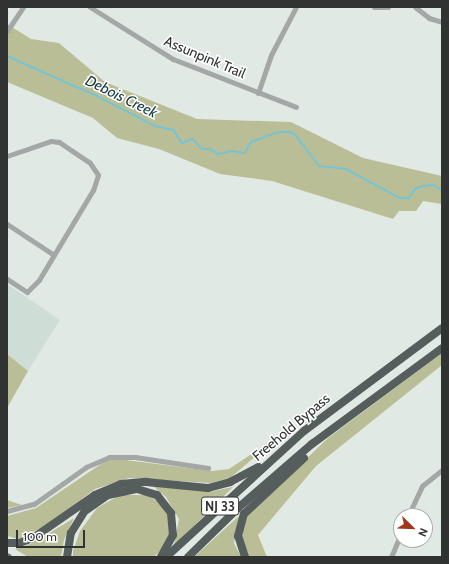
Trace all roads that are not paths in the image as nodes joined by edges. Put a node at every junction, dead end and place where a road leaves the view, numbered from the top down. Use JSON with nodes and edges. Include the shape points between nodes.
{"nodes":[{"id":1,"x":23,"y":7,"type":"edge"},
{"id":2,"x":90,"y":7,"type":"edge"},
{"id":3,"x":296,"y":7,"type":"edge"},
{"id":4,"x":374,"y":7,"type":"edge"},
{"id":5,"x":388,"y":7,"type":"edge"},
{"id":6,"x":416,"y":7,"type":"edge"},
{"id":7,"x":442,"y":22,"type":"edge"},
{"id":8,"x":7,"y":31,"type":"edge"},
{"id":9,"x":258,"y":93,"type":"junction"},
{"id":10,"x":296,"y":107,"type":"dead end"},
{"id":11,"x":7,"y":156,"type":"edge"},
{"id":12,"x":7,"y":224,"type":"edge"},
{"id":13,"x":54,"y":255,"type":"junction"},
{"id":14,"x":7,"y":279,"type":"edge"},
{"id":15,"x":442,"y":328,"type":"edge"},
{"id":16,"x":442,"y":348,"type":"edge"},
{"id":17,"x":350,"y":415,"type":"junction"},
{"id":18,"x":275,"y":456,"type":"junction"},
{"id":19,"x":208,"y":468,"type":"dead end"},
{"id":20,"x":442,"y":470,"type":"edge"},
{"id":21,"x":412,"y":508,"type":"edge"},
{"id":22,"x":7,"y":511,"type":"edge"},
{"id":23,"x":7,"y":543,"type":"edge"},
{"id":24,"x":67,"y":557,"type":"edge"},
{"id":25,"x":161,"y":557,"type":"edge"},
{"id":26,"x":166,"y":557,"type":"edge"},
{"id":27,"x":188,"y":557,"type":"edge"},
{"id":28,"x":245,"y":557,"type":"edge"}],
"edges":[{"from":1,"to":8,"type":"street"},
{"from":2,"to":9,"type":"street","name":"Assunpink Trail","via":[[164,55]]},
{"from":3,"to":9,"type":"street","via":[[271,55]]},
{"from":4,"to":5,"type":"street"},
{"from":6,"to":7,"type":"street","via":[[429,18]]},
{"from":9,"to":10,"type":"street","name":"Assunpink Trail"},
{"from":11,"to":13,"type":"street","via":[[52,141],[59,142],[90,163],[98,175],[93,190]]},
{"from":12,"to":13,"type":"street"},
{"from":13,"to":14,"type":"street","via":[[39,280],[27,292]]},
{"from":15,"to":18,"type":"highway","name":"Freehold Bypass","number":"NJ 33","via":[[325,414]]},
{"from":16,"to":17,"type":"highway","name":"Freehold Bypass"},
{"from":17,"to":27,"type":"highway","name":"Freehold Bypass","via":[[277,474]]},
{"from":17,"to":28,"type":"highway","via":[[244,514],[238,536]]},
{"from":18,"to":23,"type":"highway","via":[[230,482],[217,486],[199,488],[134,482],[109,488],[33,538],[19,543]]},
{"from":18,"to":26,"type":"highway","name":"Freehold Bypass","number":"NJ 33"},
{"from":19,"to":22,"type":"street","via":[[135,457],[109,457],[86,467],[34,504]]},
{"from":20,"to":21,"type":"street","via":[[422,486]]},
{"from":24,"to":25,"type":"highway","via":[[71,533],[85,511],[108,495],[137,489],[157,496],[171,513],[173,535]]}]}
